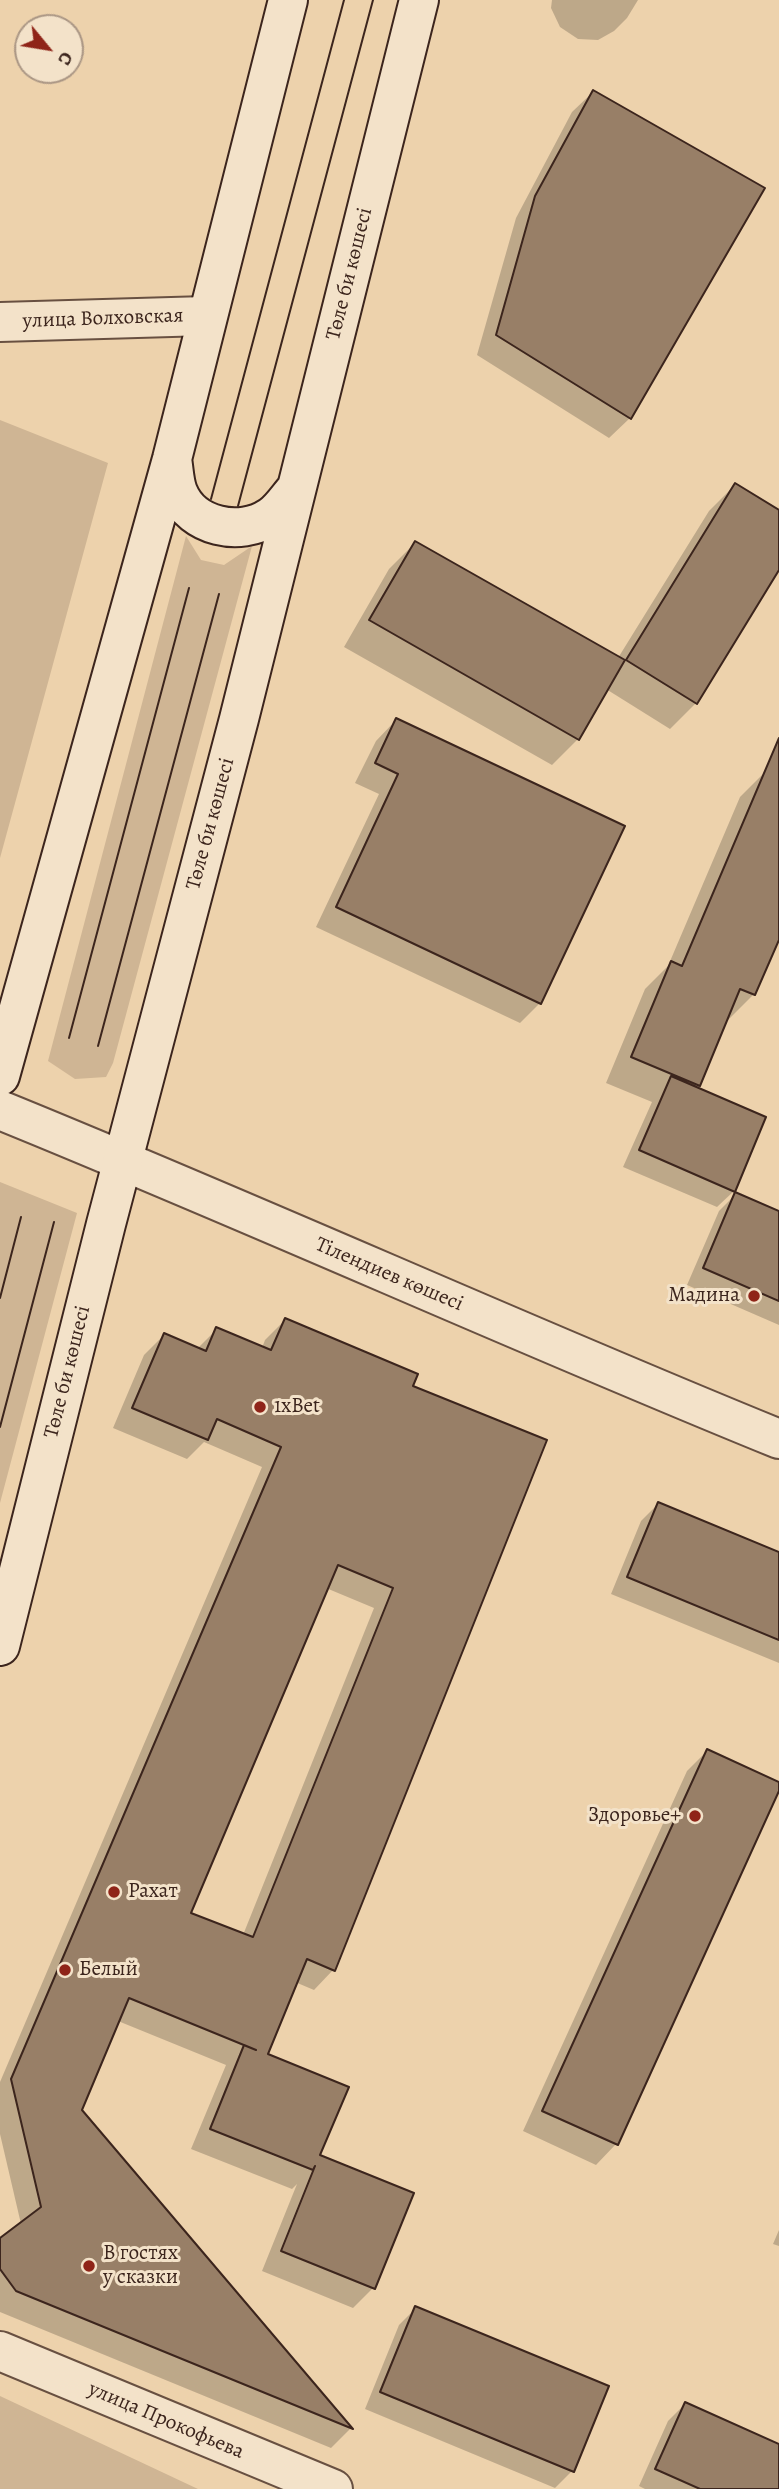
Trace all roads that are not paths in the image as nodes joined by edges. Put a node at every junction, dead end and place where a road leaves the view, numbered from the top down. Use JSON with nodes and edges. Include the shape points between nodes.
{"nodes":[{"id":1,"x":288,"y":0,"type":"edge"},
{"id":2,"x":419,"y":0,"type":"edge"},
{"id":3,"x":206,"y":316,"type":"junction"},
{"id":4,"x":0,"y":322,"type":"edge"},
{"id":5,"x":172,"y":459,"type":"junction"},
{"id":6,"x":296,"y":489,"type":"junction"},
{"id":7,"x":0,"y":1076,"type":"edge"},
{"id":8,"x":0,"y":1110,"type":"edge"},
{"id":9,"x":123,"y":1160,"type":"junction"},
{"id":10,"x":779,"y":1439,"type":"edge"},
{"id":11,"x":0,"y":1646,"type":"edge"},
{"id":12,"x":0,"y":2351,"type":"edge"},
{"id":13,"x":333,"y":2489,"type":"edge"}],
"edges":[{"from":1,"to":3,"type":"main road"},
{"from":2,"to":6,"type":"main road","name":"Төле би көшесі"},
{"from":3,"to":4,"type":"main road","name":"улица Волховская"},
{"from":3,"to":5,"type":"main road"},
{"from":5,"to":6,"type":"main road","via":[[178,492],[191,512],[225,528],[254,525],[272,516]]},
{"from":5,"to":7,"type":"main road"},
{"from":6,"to":9,"type":"main road","name":"Төле би көшесі"},
{"from":8,"to":9,"type":"main road","name":"Тілендиев көшесі"},
{"from":9,"to":10,"type":"main road","name":"Тілендиев көшесі"},
{"from":9,"to":11,"type":"main road","name":"Төле би көшесі"},
{"from":12,"to":13,"type":"main road","name":"улица Прокофьева"}]}
